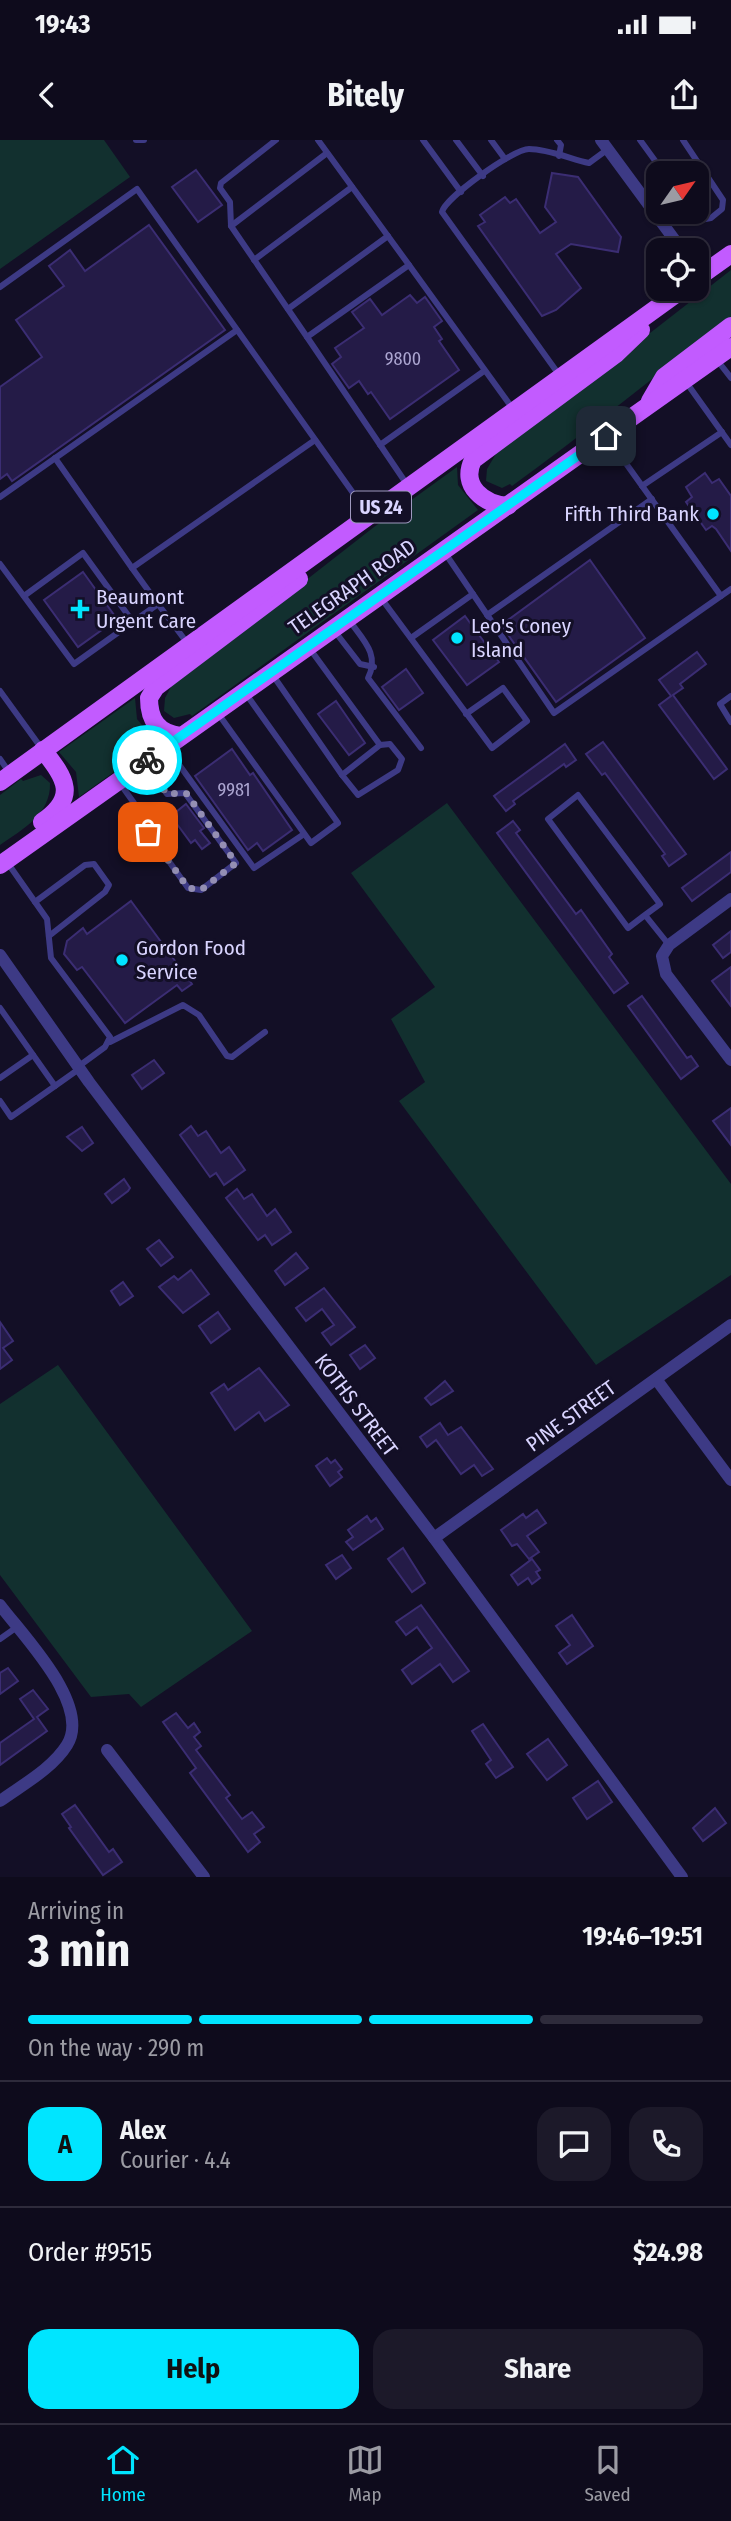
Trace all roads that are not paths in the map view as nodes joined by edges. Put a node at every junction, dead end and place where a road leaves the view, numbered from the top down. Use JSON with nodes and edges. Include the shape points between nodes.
{"nodes":[{"id":1,"x":136,"y":140,"type":"edge"},
{"id":2,"x":144,"y":140,"type":"edge"},
{"id":3,"x":276,"y":140,"type":"edge"},
{"id":4,"x":318,"y":140,"type":"edge"},
{"id":5,"x":423,"y":140,"type":"edge"},
{"id":6,"x":456,"y":140,"type":"edge"},
{"id":7,"x":491,"y":140,"type":"edge"},
{"id":8,"x":524,"y":140,"type":"edge"},
{"id":9,"x":558,"y":140,"type":"edge"},
{"id":10,"x":640,"y":140,"type":"edge"},
{"id":11,"x":683,"y":140,"type":"edge"},
{"id":12,"x":605,"y":145,"type":"edge"},
{"id":13,"x":528,"y":149,"type":"junction"},
{"id":14,"x":327,"y":153,"type":"junction"},
{"id":15,"x":559,"y":156,"type":"junction"},
{"id":16,"x":505,"y":159,"type":"junction"},
{"id":17,"x":655,"y":161,"type":"edge"},
{"id":18,"x":697,"y":161,"type":"edge"},
{"id":19,"x":483,"y":176,"type":"junction"},
{"id":20,"x":709,"y":179,"type":"edge"},
{"id":21,"x":352,"y":187,"type":"junction"},
{"id":22,"x":461,"y":192,"type":"junction"},
{"id":23,"x":709,"y":218,"type":"edge"},
{"id":24,"x":231,"y":226,"type":"junction"},
{"id":25,"x":388,"y":236,"type":"junction"},
{"id":26,"x":673,"y":238,"type":"edge"},
{"id":27,"x":731,"y":254,"type":"edge"},
{"id":28,"x":254,"y":260,"type":"junction"},
{"id":29,"x":409,"y":265,"type":"junction"},
{"id":30,"x":709,"y":268,"type":"edge"},
{"id":31,"x":0,"y":288,"type":"edge"},
{"id":32,"x":666,"y":301,"type":"edge"},
{"id":33,"x":670,"y":301,"type":"edge"},
{"id":34,"x":288,"y":309,"type":"junction"},
{"id":35,"x":731,"y":326,"type":"edge"},
{"id":36,"x":237,"y":330,"type":"junction"},
{"id":37,"x":307,"y":337,"type":"junction"},
{"id":38,"x":731,"y":347,"type":"edge"},
{"id":39,"x":716,"y":358,"type":"junction"},
{"id":40,"x":484,"y":371,"type":"junction"},
{"id":41,"x":561,"y":377,"type":"junction"},
{"id":42,"x":731,"y":378,"type":"edge"},
{"id":43,"x":685,"y":380,"type":"junction"},
{"id":44,"x":644,"y":410,"type":"junction"},
{"id":45,"x":514,"y":411,"type":"junction"},
{"id":46,"x":722,"y":432,"type":"junction"},
{"id":47,"x":606,"y":436,"type":"junction"},
{"id":48,"x":315,"y":440,"type":"junction"},
{"id":49,"x":380,"y":445,"type":"junction"},
{"id":50,"x":731,"y":445,"type":"edge"},
{"id":51,"x":55,"y":458,"type":"junction"},
{"id":52,"x":642,"y":486,"type":"junction"},
{"id":53,"x":408,"y":487,"type":"junction"},
{"id":54,"x":0,"y":497,"type":"edge"},
{"id":55,"x":652,"y":499,"type":"junction"},
{"id":56,"x":508,"y":506,"type":"junction"},
{"id":57,"x":369,"y":516,"type":"junction"},
{"id":58,"x":323,"y":549,"type":"junction"},
{"id":59,"x":444,"y":551,"type":"junction"},
{"id":60,"x":0,"y":564,"type":"edge"},
{"id":61,"x":132,"y":568,"type":"junction"},
{"id":62,"x":731,"y":589,"type":"edge"},
{"id":63,"x":473,"y":594,"type":"junction"},
{"id":64,"x":24,"y":596,"type":"junction"},
{"id":65,"x":379,"y":596,"type":"junction"},
{"id":66,"x":721,"y":596,"type":"junction"},
{"id":67,"x":158,"y":604,"type":"junction"},
{"id":68,"x":487,"y":615,"type":"junction"},
{"id":69,"x":133,"y":622,"type":"junction"},
{"id":70,"x":341,"y":624,"type":"junction"},
{"id":71,"x":411,"y":638,"type":"junction"},
{"id":72,"x":189,"y":646,"type":"junction"},
{"id":73,"x":308,"y":646,"type":"junction"},
{"id":74,"x":374,"y":667,"type":"junction"},
{"id":75,"x":271,"y":673,"type":"junction"},
{"id":76,"x":0,"y":691,"type":"edge"},
{"id":77,"x":244,"y":691,"type":"junction"},
{"id":78,"x":731,"y":696,"type":"edge"},
{"id":79,"x":216,"y":711,"type":"junction"},
{"id":80,"x":467,"y":714,"type":"junction"},
{"id":81,"x":731,"y":722,"type":"edge"},
{"id":82,"x":173,"y":741,"type":"junction"},
{"id":83,"x":380,"y":744,"type":"junction"},
{"id":84,"x":421,"y":748,"type":"dead end"},
{"id":85,"x":43,"y":750,"type":"junction"},
{"id":86,"x":0,"y":759,"type":"edge"},
{"id":87,"x":144,"y":762,"type":"junction"},
{"id":88,"x":342,"y":775,"type":"junction"},
{"id":89,"x":5,"y":778,"type":"edge"},
{"id":90,"x":118,"y":780,"type":"junction"},
{"id":91,"x":304,"y":834,"type":"junction"},
{"id":92,"x":2,"y":859,"type":"edge"},
{"id":93,"x":731,"y":899,"type":"edge"},
{"id":94,"x":35,"y":902,"type":"junction"},
{"id":95,"x":645,"y":915,"type":"junction"},
{"id":96,"x":49,"y":936,"type":"junction"},
{"id":97,"x":668,"y":946,"type":"junction"},
{"id":98,"x":0,"y":955,"type":"edge"},
{"id":99,"x":4,"y":970,"type":"edge"},
{"id":100,"x":0,"y":1008,"type":"edge"},
{"id":101,"x":265,"y":1032,"type":"dead end"},
{"id":102,"x":110,"y":1042,"type":"junction"},
{"id":103,"x":33,"y":1055,"type":"junction"},
{"id":104,"x":731,"y":1060,"type":"edge"},
{"id":105,"x":79,"y":1068,"type":"junction"},
{"id":106,"x":0,"y":1078,"type":"edge"},
{"id":107,"x":55,"y":1086,"type":"junction"},
{"id":108,"x":0,"y":1101,"type":"edge"},
{"id":109,"x":731,"y":1325,"type":"edge"},
{"id":110,"x":656,"y":1378,"type":"junction"},
{"id":111,"x":731,"y":1480,"type":"edge"},
{"id":112,"x":434,"y":1538,"type":"junction"},
{"id":113,"x":0,"y":1605,"type":"edge"},
{"id":114,"x":17,"y":1627,"type":"junction"},
{"id":115,"x":0,"y":1639,"type":"edge"},
{"id":116,"x":107,"y":1750,"type":"dead end"},
{"id":117,"x":0,"y":1801,"type":"edge"},
{"id":118,"x":204,"y":1877,"type":"edge"},
{"id":119,"x":682,"y":1877,"type":"edge"}],
"edges":[{"from":1,"to":2,"type":"lane"},
{"from":3,"to":24,"type":"lane","via":[[221,183],[230,202]]},
{"from":4,"to":14,"type":"lane"},
{"from":5,"to":22,"type":"lane"},
{"from":6,"to":19,"type":"lane"},
{"from":7,"to":16,"type":"lane"},
{"from":8,"to":13,"type":"lane"},
{"from":9,"to":15,"type":"lane"},
{"from":10,"to":17,"type":"lane"},
{"from":11,"to":18,"type":"lane"},
{"from":12,"to":15,"type":"lane","via":[[589,163]]},
{"from":12,"to":26,"type":"street"},
{"from":13,"to":15,"type":"lane"},
{"from":13,"to":16,"type":"lane"},
{"from":14,"to":21,"type":"lane"},
{"from":14,"to":24,"type":"lane"},
{"from":16,"to":19,"type":"lane"},
{"from":19,"to":22,"type":"lane"},
{"from":20,"to":23,"type":"lane","via":[[723,200],[722,209]]},
{"from":21,"to":25,"type":"lane"},
{"from":21,"to":28,"type":"lane"},
{"from":22,"to":41,"type":"lane","via":[[444,204],[442,212]]},
{"from":24,"to":28,"type":"lane"},
{"from":25,"to":29,"type":"lane"},
{"from":25,"to":34,"type":"lane"},
{"from":27,"to":30,"type":"main road"},
{"from":28,"to":34,"type":"lane"},
{"from":29,"to":37,"type":"lane"},
{"from":29,"to":40,"type":"lane"},
{"from":31,"to":36,"type":"lane","via":[[138,189]]},
{"from":32,"to":41,"type":"main road","number":"US 24"},
{"from":33,"to":56,"type":"main road","via":[[616,354],[473,460],[470,476],[476,492],[490,502]]},
{"from":34,"to":37,"type":"lane"},
{"from":35,"to":44,"type":"main road","via":[[664,377]]},
{"from":36,"to":48,"type":"lane"},
{"from":36,"to":51,"type":"lane"},
{"from":37,"to":49,"type":"lane"},
{"from":38,"to":39,"type":"main road","name":"TELEGRAPH ROAD"},
{"from":39,"to":42,"type":"lane"},
{"from":39,"to":43,"type":"main road","name":"TELEGRAPH ROAD"},
{"from":40,"to":45,"type":"lane"},
{"from":40,"to":49,"type":"lane"},
{"from":41,"to":45,"type":"main road","number":"US 24"},
{"from":43,"to":44,"type":"main road","name":"TELEGRAPH ROAD"},
{"from":43,"to":46,"type":"lane"},
{"from":44,"to":47,"type":"main road","name":"TELEGRAPH ROAD"},
{"from":45,"to":53,"type":"main road","number":"US 24"},
{"from":46,"to":50,"type":"lane"},
{"from":46,"to":52,"type":"lane"},
{"from":47,"to":52,"type":"lane"},
{"from":47,"to":56,"type":"main road","name":"TELEGRAPH ROAD"},
{"from":48,"to":57,"type":"lane"},
{"from":48,"to":61,"type":"lane"},
{"from":49,"to":53,"type":"lane"},
{"from":51,"to":54,"type":"lane"},
{"from":51,"to":61,"type":"lane"},
{"from":52,"to":55,"type":"lane"},
{"from":53,"to":57,"type":"main road","number":"US 24"},
{"from":55,"to":66,"type":"lane"},
{"from":55,"to":68,"type":"lane"},
{"from":56,"to":59,"type":"main road","name":"TELEGRAPH ROAD"},
{"from":57,"to":58,"type":"main road","number":"US 24"},
{"from":58,"to":72,"type":"main road","number":"US 24"},
{"from":58,"to":82,"type":"main road","via":[[286,591],[156,687],[149,698],[151,717]]},
{"from":59,"to":63,"type":"lane"},
{"from":59,"to":65,"type":"main road","name":"TELEGRAPH ROAD"},
{"from":60,"to":64,"type":"lane"},
{"from":61,"to":67,"type":"lane"},
{"from":62,"to":66,"type":"lane"},
{"from":63,"to":68,"type":"lane"},
{"from":63,"to":71,"type":"lane"},
{"from":64,"to":69,"type":"lane","via":[[74,664]]},
{"from":64,"to":69,"type":"lane","via":[[83,553]]},
{"from":65,"to":70,"type":"main road","name":"TELEGRAPH ROAD"},
{"from":65,"to":71,"type":"lane"},
{"from":66,"to":68,"type":"lane","via":[[554,713]]},
{"from":67,"to":69,"type":"lane"},
{"from":67,"to":72,"type":"lane"},
{"from":70,"to":73,"type":"main road","name":"TELEGRAPH ROAD"},
{"from":70,"to":74,"type":"lane","via":[[373,653]]},
{"from":70,"to":74,"type":"lane","via":[[360,664]]},
{"from":71,"to":80,"type":"lane"},
{"from":72,"to":85,"type":"main road","number":"US 24"},
{"from":73,"to":75,"type":"main road","name":"TELEGRAPH ROAD"},
{"from":73,"to":83,"type":"lane"},
{"from":74,"to":84,"type":"lane","via":[[368,678]]},
{"from":75,"to":77,"type":"main road","name":"TELEGRAPH ROAD"},
{"from":75,"to":88,"type":"lane"},
{"from":76,"to":85,"type":"lane"},
{"from":77,"to":79,"type":"main road","name":"TELEGRAPH ROAD"},
{"from":77,"to":91,"type":"lane","via":[[338,823],[311,843]]},
{"from":78,"to":81,"type":"lane","via":[[720,704]]},
{"from":79,"to":82,"type":"main road","name":"TELEGRAPH ROAD"},
{"from":79,"to":91,"type":"lane"},
{"from":80,"to":80,"type":"lane","via":[[492,748],[527,721],[503,688]]},
{"from":82,"to":87,"type":"main road","name":"TELEGRAPH ROAD"},
{"from":82,"to":91,"type":"lane","via":[[254,868]]},
{"from":83,"to":88,"type":"lane"},
{"from":83,"to":88,"type":"lane","via":[[390,744],[397,751],[402,759],[398,770],[358,795]]},
{"from":85,"to":89,"type":"main road","number":"US 24"},
{"from":85,"to":92,"type":"main road","via":[[62,775],[63,801]]},
{"from":86,"to":89,"type":"lane"},
{"from":87,"to":90,"type":"main road","name":"TELEGRAPH ROAD"},
{"from":87,"to":90,"type":"lane","via":[[167,794],[186,793],[236,863],[201,890],[188,888]]},
{"from":90,"to":92,"type":"main road","name":"TELEGRAPH ROAD"},
{"from":92,"to":94,"type":"lane"},
{"from":93,"to":97,"type":"street"},
{"from":94,"to":96,"type":"lane","via":[[47,919]]},
{"from":94,"to":96,"type":"lane","via":[[85,865],[94,864],[109,885]]},
{"from":95,"to":95,"type":"lane","via":[[660,904],[579,795],[548,819],[628,928]]},
{"from":95,"to":97,"type":"lane"},
{"from":96,"to":102,"type":"lane","via":[[51,958]]},
{"from":97,"to":104,"type":"street","via":[[663,956],[666,974]]},
{"from":98,"to":99,"type":"street","name":"KOTHS STREET"},
{"from":99,"to":105,"type":"street","name":"KOTHS STREET"},
{"from":100,"to":103,"type":"lane"},
{"from":101,"to":102,"type":"lane","via":[[232,1057],[227,1056],[199,1014],[183,1005]]},
{"from":102,"to":105,"type":"lane"},
{"from":103,"to":106,"type":"lane"},
{"from":103,"to":107,"type":"lane"},
{"from":105,"to":107,"type":"lane"},
{"from":105,"to":112,"type":"street","name":"KOTHS STREET"},
{"from":107,"to":108,"type":"lane","via":[[11,1117]]},
{"from":109,"to":110,"type":"street","name":"PINE STREET"},
{"from":110,"to":111,"type":"street"},
{"from":110,"to":112,"type":"street","name":"PINE STREET"},
{"from":112,"to":119,"type":"street","name":"KOTHS STREET"},
{"from":113,"to":114,"type":"street"},
{"from":114,"to":115,"type":"lane"},
{"from":114,"to":117,"type":"street","via":[[63,1689],[73,1717],[70,1739],[57,1758]]},
{"from":116,"to":118,"type":"street"}]}
